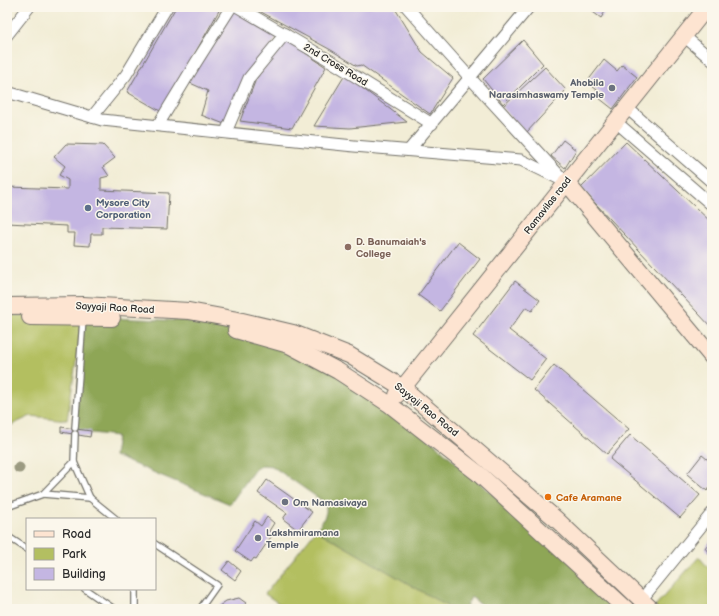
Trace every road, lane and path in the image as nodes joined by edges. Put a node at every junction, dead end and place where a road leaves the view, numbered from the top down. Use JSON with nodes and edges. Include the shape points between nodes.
{"nodes":[{"id":1,"x":29,"y":7,"type":"edge"},
{"id":2,"x":167,"y":7,"type":"edge"},
{"id":3,"x":232,"y":7,"type":"edge"},
{"id":4,"x":238,"y":7,"type":"edge"},
{"id":5,"x":407,"y":7,"type":"edge"},
{"id":6,"x":529,"y":7,"type":"edge"},
{"id":7,"x":706,"y":7,"type":"edge"},
{"id":8,"x":284,"y":34,"type":"junction"},
{"id":9,"x":7,"y":35,"type":"edge"},
{"id":10,"x":684,"y":36,"type":"junction"},
{"id":11,"x":712,"y":60,"type":"edge"},
{"id":12,"x":469,"y":79,"type":"junction"},
{"id":13,"x":7,"y":92,"type":"edge"},
{"id":14,"x":626,"y":107,"type":"junction"},
{"id":15,"x":92,"y":117,"type":"junction"},
{"id":16,"x":615,"y":121,"type":"junction"},
{"id":17,"x":432,"y":124,"type":"junction"},
{"id":18,"x":158,"y":125,"type":"junction"},
{"id":19,"x":226,"y":132,"type":"junction"},
{"id":20,"x":409,"y":150,"type":"junction"},
{"id":21,"x":566,"y":182,"type":"junction"},
{"id":22,"x":712,"y":182,"type":"edge"},
{"id":23,"x":712,"y":205,"type":"edge"},
{"id":24,"x":7,"y":306,"type":"edge"},
{"id":25,"x":83,"y":311,"type":"junction"},
{"id":26,"x":7,"y":317,"type":"edge"},
{"id":27,"x":712,"y":357,"type":"edge"},
{"id":28,"x":403,"y":388,"type":"junction"},
{"id":29,"x":389,"y":404,"type":"junction"},
{"id":30,"x":74,"y":462,"type":"junction"},
{"id":31,"x":43,"y":494,"type":"junction"},
{"id":32,"x":90,"y":498,"type":"junction"},
{"id":33,"x":7,"y":507,"type":"edge"},
{"id":34,"x":711,"y":516,"type":"edge"},
{"id":35,"x":115,"y":518,"type":"edge"},
{"id":36,"x":7,"y":536,"type":"edge"},
{"id":37,"x":156,"y":545,"type":"edge"},
{"id":38,"x":26,"y":548,"type":"edge"},
{"id":39,"x":86,"y":590,"type":"edge"},
{"id":40,"x":135,"y":590,"type":"edge"},
{"id":41,"x":639,"y":605,"type":"edge"},
{"id":42,"x":114,"y":609,"type":"edge"},
{"id":43,"x":135,"y":609,"type":"edge"},
{"id":44,"x":200,"y":609,"type":"edge"}],
"edges":[{"from":1,"to":9,"type":"street"},
{"from":2,"to":15,"type":"street","via":[[126,74]]},
{"from":3,"to":18,"type":"street"},
{"from":4,"to":8,"type":"street","name":"2nd Cross Road"},
{"from":5,"to":12,"type":"street"},
{"from":6,"to":12,"type":"street"},
{"from":7,"to":10,"type":"main road","name":"Ramavilas road"},
{"from":8,"to":17,"type":"street","name":"2nd Cross Road"},
{"from":8,"to":19,"type":"street","via":[[249,78]]},
{"from":10,"to":11,"type":"street"},
{"from":10,"to":14,"type":"main road","name":"Ramavilas road"},
{"from":12,"to":17,"type":"street"},
{"from":12,"to":21,"type":"street"},
{"from":13,"to":15,"type":"street"},
{"from":14,"to":16,"type":"main road","name":"Ramavilas road"},
{"from":14,"to":22,"type":"street"},
{"from":15,"to":18,"type":"street"},
{"from":16,"to":21,"type":"main road","name":"Ramavilas road"},
{"from":16,"to":23,"type":"street"},
{"from":17,"to":20,"type":"street"},
{"from":18,"to":19,"type":"street"},
{"from":19,"to":20,"type":"street"},
{"from":20,"to":21,"type":"street","via":[[521,160]]},
{"from":21,"to":27,"type":"main road"},
{"from":21,"to":28,"type":"main road","name":"Ramavilas road"},
{"from":24,"to":25,"type":"main road","name":"Sayyaji Rao Road"},
{"from":25,"to":26,"type":"main road","name":"Sayyaji Rao Road"},
{"from":25,"to":28,"type":"main road","name":"Sayyaji Rao Road","via":[[189,311],[293,333],[349,356]]},
{"from":25,"to":29,"type":"main road","name":"Sayyaji Rao Road","via":[[190,320],[289,345],[338,371]]},
{"from":25,"to":30,"type":"lane"},
{"from":28,"to":29,"type":"main road","name":"Ramavilas road"},
{"from":28,"to":41,"type":"main road","name":"Sayyaji Rao Road","via":[[556,519]]},
{"from":29,"to":41,"type":"main road","name":"Sayyaji Rao Road"},
{"from":30,"to":31,"type":"lane"},
{"from":30,"to":32,"type":"lane"},
{"from":31,"to":32,"type":"lane"},
{"from":31,"to":33,"type":"lane"},
{"from":32,"to":35,"type":"lane"},
{"from":34,"to":41,"type":"street"},
{"from":36,"to":38,"type":"lane"},
{"from":37,"to":44,"type":"lane","via":[[218,585]]},
{"from":39,"to":42,"type":"lane"},
{"from":40,"to":43,"type":"lane"}]}
